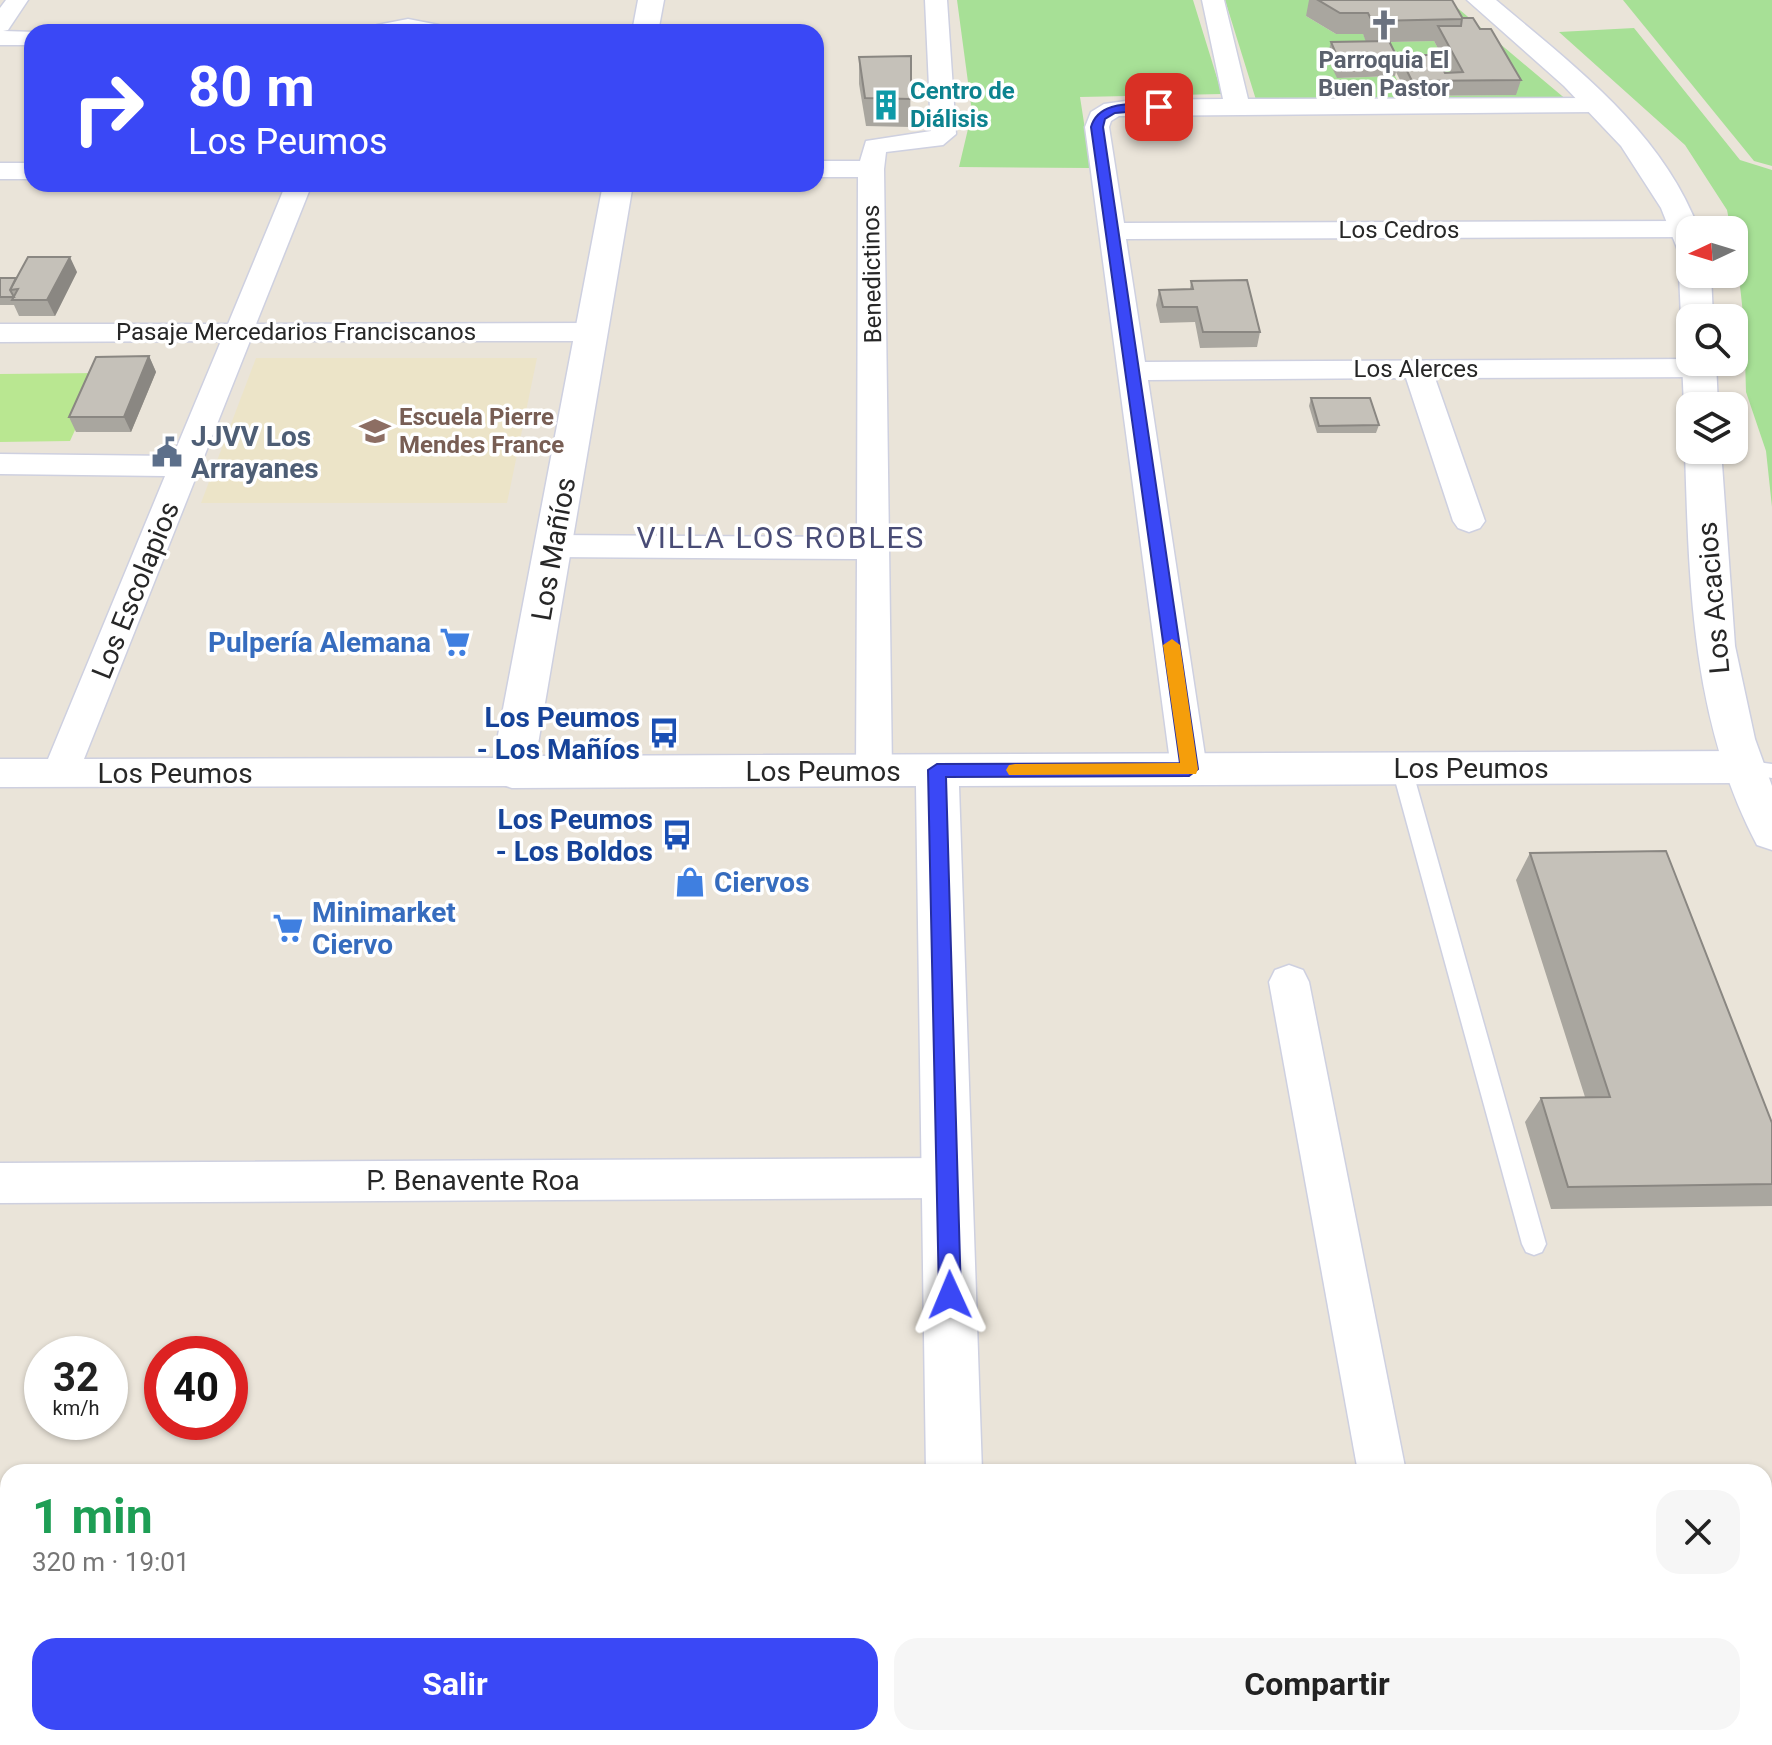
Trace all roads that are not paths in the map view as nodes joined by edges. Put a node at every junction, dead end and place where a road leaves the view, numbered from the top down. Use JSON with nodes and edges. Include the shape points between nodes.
{"nodes":[{"id":1,"x":17,"y":0,"type":"edge"},
{"id":2,"x":651,"y":0,"type":"edge"},
{"id":3,"x":936,"y":0,"type":"edge"},
{"id":4,"x":1213,"y":0,"type":"edge"},
{"id":5,"x":1480,"y":0,"type":"edge"},
{"id":6,"x":646,"y":24,"type":"edge"},
{"id":7,"x":0,"y":25,"type":"edge"},
{"id":8,"x":0,"y":38,"type":"edge"},
{"id":9,"x":24,"y":38,"type":"edge"},
{"id":10,"x":1597,"y":105,"type":"junction"},
{"id":11,"x":1237,"y":106,"type":"junction"},
{"id":12,"x":824,"y":169,"type":"edge"},
{"id":13,"x":871,"y":169,"type":"junction"},
{"id":14,"x":0,"y":171,"type":"edge"},
{"id":15,"x":24,"y":171,"type":"edge"},
{"id":16,"x":296,"y":192,"type":"edge"},
{"id":17,"x":617,"y":192,"type":"edge"},
{"id":18,"x":1680,"y":216,"type":"edge"},
{"id":19,"x":1112,"y":231,"type":"junction"},
{"id":20,"x":1676,"y":238,"type":"edge"},
{"id":21,"x":239,"y":332,"type":"junction"},
{"id":22,"x":592,"y":332,"type":"junction"},
{"id":23,"x":0,"y":333,"type":"edge"},
{"id":24,"x":1676,"y":365,"type":"edge"},
{"id":25,"x":1417,"y":369,"type":"junction"},
{"id":26,"x":1132,"y":371,"type":"junction"},
{"id":27,"x":0,"y":464,"type":"edge"},
{"id":28,"x":1704,"y":464,"type":"edge"},
{"id":29,"x":185,"y":466,"type":"junction"},
{"id":30,"x":1469,"y":521,"type":"dead end"},
{"id":31,"x":553,"y":546,"type":"junction"},
{"id":32,"x":873,"y":548,"type":"junction"},
{"id":33,"x":1189,"y":769,"type":"junction"},
{"id":34,"x":1402,"y":769,"type":"junction"},
{"id":35,"x":1757,"y":769,"type":"edge"},
{"id":36,"x":937,"y":770,"type":"junction"},
{"id":37,"x":874,"y":771,"type":"junction"},
{"id":38,"x":512,"y":772,"type":"junction"},
{"id":39,"x":0,"y":773,"type":"edge"},
{"id":40,"x":60,"y":773,"type":"junction"},
{"id":41,"x":1772,"y":833,"type":"edge"},
{"id":42,"x":1289,"y":982,"type":"dead end"},
{"id":43,"x":947,"y":1178,"type":"junction"},
{"id":44,"x":0,"y":1183,"type":"edge"},
{"id":45,"x":1534,"y":1244,"type":"dead end"},
{"id":46,"x":954,"y":1464,"type":"edge"},
{"id":47,"x":1380,"y":1464,"type":"edge"}],
"edges":[{"from":1,"to":7,"type":"street"},
{"from":2,"to":6,"type":"street"},
{"from":3,"to":13,"type":"street","name":"Benedictinos","via":[[944,134],[934,140],[875,146]]},
{"from":4,"to":11,"type":"street"},
{"from":5,"to":10,"type":"street"},
{"from":8,"to":9,"type":"street"},
{"from":10,"to":11,"type":"street"},
{"from":10,"to":18,"type":"street","via":[[1647,156]]},
{"from":11,"to":19,"type":"street","via":[[1123,107],[1105,113],[1097,127]]},
{"from":12,"to":13,"type":"street","name":"Benedictinos"},
{"from":13,"to":32,"type":"street","name":"Benedictinos"},
{"from":14,"to":15,"type":"street"},
{"from":16,"to":21,"type":"street","name":"Los Escolapios"},
{"from":17,"to":22,"type":"street","name":"Los Mañíos"},
{"from":19,"to":20,"type":"street","name":"Los Cedros"},
{"from":19,"to":26,"type":"street"},
{"from":21,"to":22,"type":"street","name":"Pasaje Mercedarios Franciscanos"},
{"from":21,"to":23,"type":"street","name":"Pasaje Mercedarios Franciscanos"},
{"from":21,"to":29,"type":"street","name":"Los Escolapios"},
{"from":22,"to":31,"type":"street","name":"Los Mañíos"},
{"from":24,"to":25,"type":"street","name":"Los Alerces"},
{"from":25,"to":26,"type":"street","name":"Los Alerces"},
{"from":25,"to":30,"type":"street"},
{"from":26,"to":33,"type":"street"},
{"from":27,"to":29,"type":"street"},
{"from":28,"to":35,"type":"street","name":"Los Acacios","via":[[1710,625],[1719,682]]},
{"from":29,"to":40,"type":"street","name":"Los Escolapios"},
{"from":31,"to":32,"type":"street"},
{"from":31,"to":38,"type":"street","name":"Los Mañíos"},
{"from":32,"to":37,"type":"street","name":"Benedictinos"},
{"from":33,"to":34,"type":"street","name":"Los Peumos"},
{"from":33,"to":36,"type":"street","name":"Los Peumos"},
{"from":34,"to":35,"type":"street","name":"Los Peumos"},
{"from":34,"to":45,"type":"lane"},
{"from":35,"to":41,"type":"street","name":"Los Acacios"},
{"from":36,"to":37,"type":"street","name":"Los Peumos"},
{"from":36,"to":43,"type":"street"},
{"from":37,"to":38,"type":"street","name":"Los Peumos"},
{"from":38,"to":40,"type":"street","name":"Los Peumos"},
{"from":39,"to":40,"type":"street","name":"Los Peumos"},
{"from":42,"to":47,"type":"street"},
{"from":43,"to":44,"type":"street","name":"P. Benavente Roa"},
{"from":43,"to":46,"type":"street"}]}
